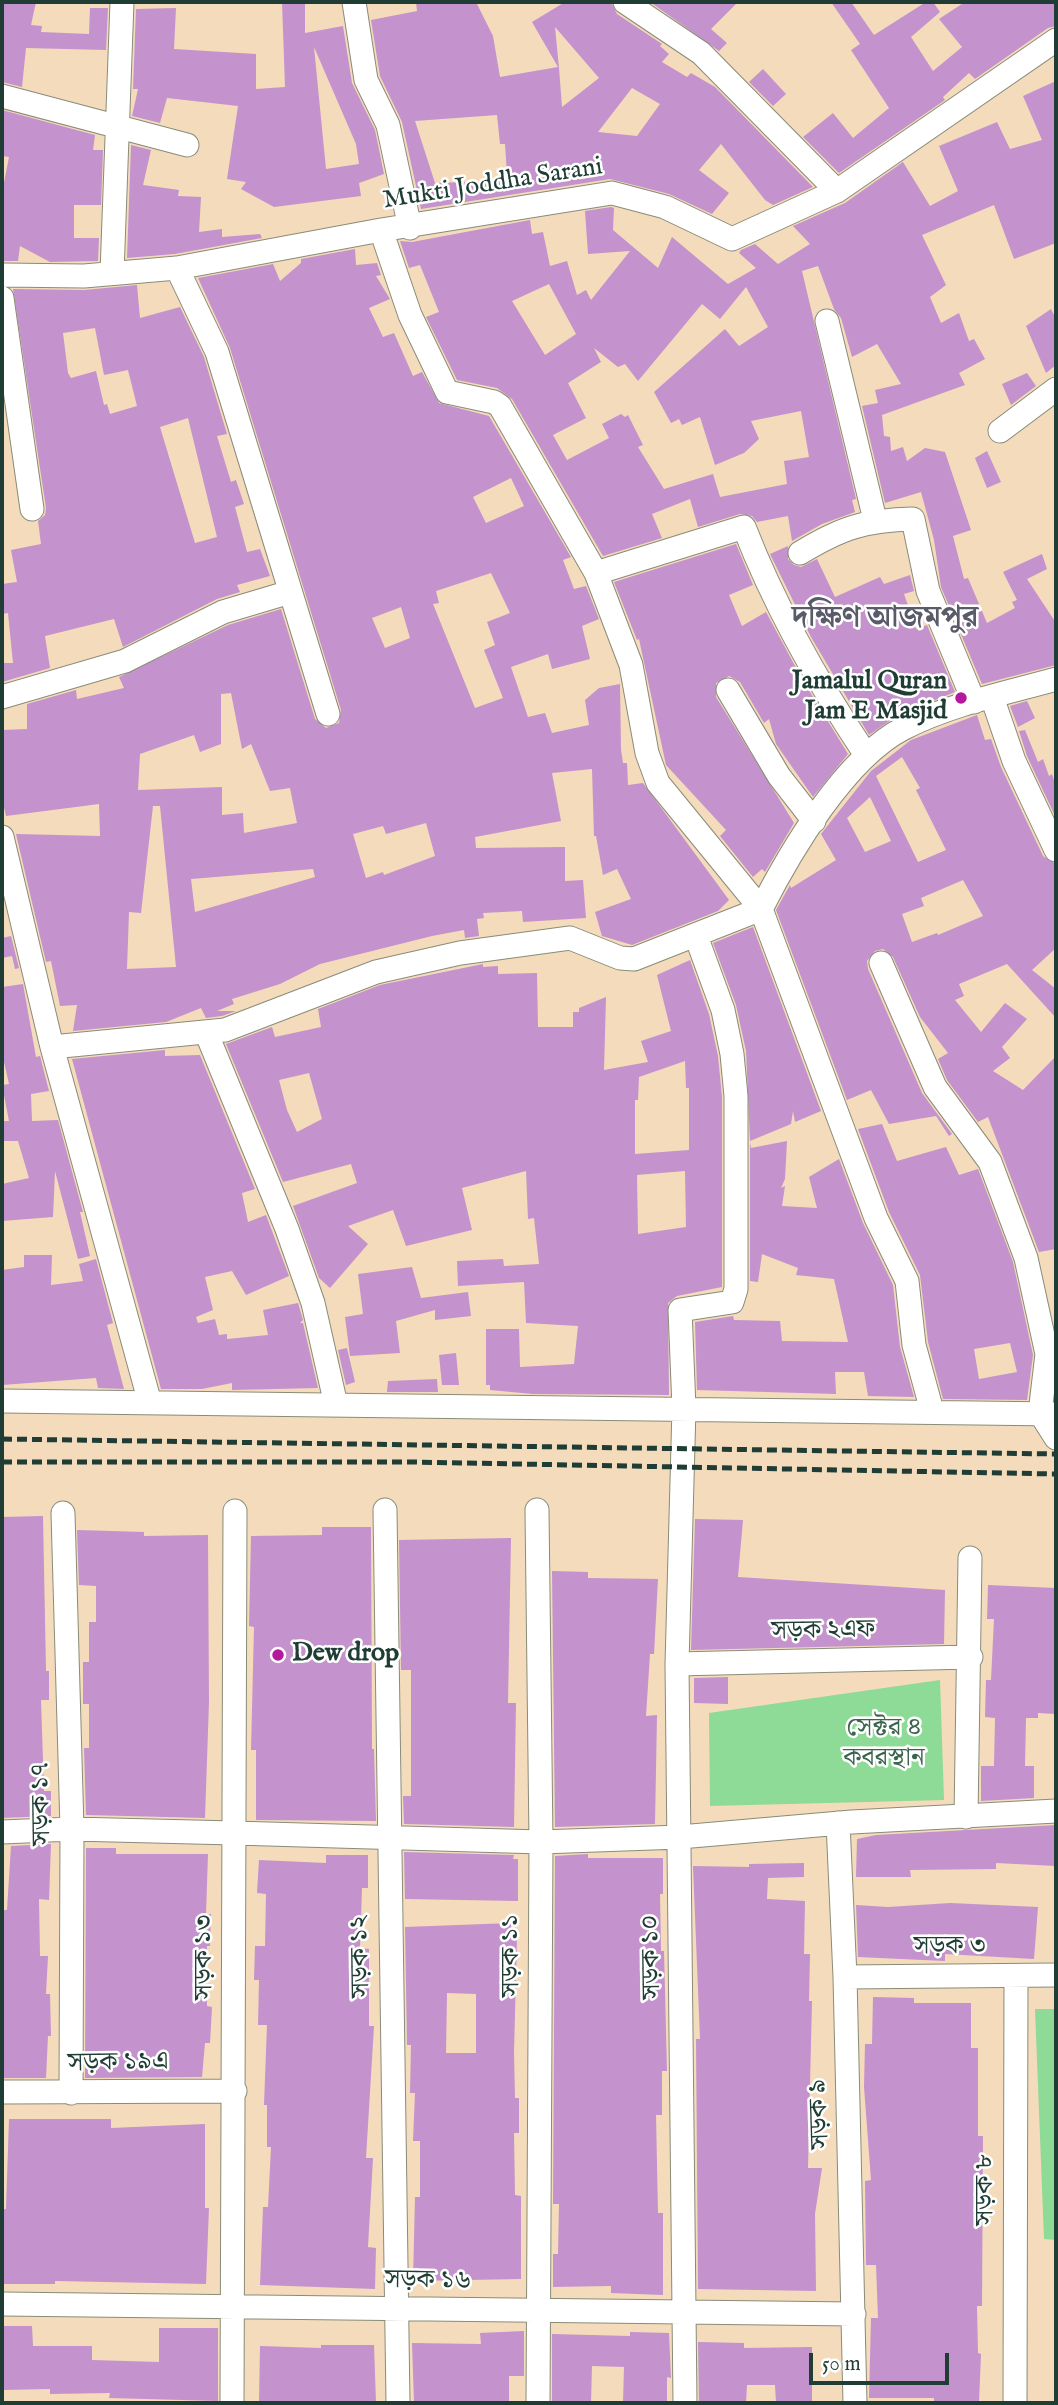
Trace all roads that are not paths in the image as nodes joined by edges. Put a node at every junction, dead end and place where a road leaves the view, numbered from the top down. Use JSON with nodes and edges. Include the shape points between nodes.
{"nodes":[{"id":1,"x":122,"y":2,"type":"edge"},
{"id":2,"x":354,"y":2,"type":"edge"},
{"id":3,"x":634,"y":4,"type":"edge"},
{"id":4,"x":1056,"y":40,"type":"edge"},
{"id":5,"x":2,"y":96,"type":"edge"},
{"id":6,"x":119,"y":128,"type":"junction"},
{"id":7,"x":187,"y":145,"type":"dead end"},
{"id":8,"x":837,"y":191,"type":"junction"},
{"id":9,"x":410,"y":228,"type":"junction"},
{"id":10,"x":381,"y":230,"type":"junction"},
{"id":11,"x":177,"y":268,"type":"junction"},
{"id":12,"x":112,"y":273,"type":"junction"},
{"id":13,"x":2,"y":275,"type":"edge"},
{"id":14,"x":2,"y":298,"type":"edge"},
{"id":15,"x":827,"y":321,"type":"dead end"},
{"id":16,"x":1056,"y":389,"type":"edge"},
{"id":17,"x":1000,"y":431,"type":"dead end"},
{"id":18,"x":32,"y":509,"type":"dead end"},
{"id":19,"x":875,"y":520,"type":"junction"},
{"id":20,"x":800,"y":553,"type":"dead end"},
{"id":21,"x":596,"y":573,"type":"junction"},
{"id":22,"x":290,"y":592,"type":"junction"},
{"id":23,"x":1056,"y":679,"type":"edge"},
{"id":24,"x":728,"y":690,"type":"dead end"},
{"id":25,"x":2,"y":697,"type":"edge"},
{"id":26,"x":983,"y":699,"type":"junction"},
{"id":27,"x":328,"y":714,"type":"dead end"},
{"id":28,"x":866,"y":755,"type":"junction"},
{"id":29,"x":814,"y":821,"type":"junction"},
{"id":30,"x":2,"y":837,"type":"edge"},
{"id":31,"x":1056,"y":850,"type":"edge"},
{"id":32,"x":8,"y":889,"type":"edge"},
{"id":33,"x":761,"y":909,"type":"junction"},
{"id":34,"x":696,"y":936,"type":"junction"},
{"id":35,"x":881,"y":963,"type":"dead end"},
{"id":36,"x":206,"y":1032,"type":"junction"},
{"id":37,"x":52,"y":1047,"type":"junction"},
{"id":38,"x":2,"y":1401,"type":"edge"},
{"id":39,"x":150,"y":1403,"type":"junction"},
{"id":40,"x":337,"y":1405,"type":"junction"},
{"id":41,"x":684,"y":1408,"type":"junction"},
{"id":42,"x":932,"y":1411,"type":"junction"},
{"id":43,"x":1048,"y":1413,"type":"edge"},
{"id":44,"x":1056,"y":1438,"type":"edge"},
{"id":45,"x":385,"y":1510,"type":"dead end"},
{"id":46,"x":537,"y":1510,"type":"dead end"},
{"id":47,"x":235,"y":1511,"type":"dead end"},
{"id":48,"x":63,"y":1513,"type":"dead end"},
{"id":49,"x":970,"y":1558,"type":"dead end"},
{"id":50,"x":971,"y":1657,"type":"junction"},
{"id":51,"x":677,"y":1664,"type":"junction"},
{"id":52,"x":1056,"y":1811,"type":"edge"},
{"id":53,"x":966,"y":1817,"type":"junction"},
{"id":54,"x":838,"y":1823,"type":"junction"},
{"id":55,"x":72,"y":1829,"type":"junction"},
{"id":56,"x":2,"y":1832,"type":"edge"},
{"id":57,"x":234,"y":1833,"type":"junction"},
{"id":58,"x":387,"y":1836,"type":"junction"},
{"id":59,"x":680,"y":1837,"type":"junction"},
{"id":60,"x":541,"y":1842,"type":"junction"},
{"id":61,"x":1056,"y":1975,"type":"edge"},
{"id":62,"x":1016,"y":1976,"type":"junction"},
{"id":63,"x":845,"y":1977,"type":"junction"},
{"id":64,"x":235,"y":2091,"type":"junction"},
{"id":65,"x":2,"y":2092,"type":"edge"},
{"id":66,"x":71,"y":2093,"type":"junction"},
{"id":67,"x":2,"y":2304,"type":"edge"},
{"id":68,"x":230,"y":2307,"type":"junction"},
{"id":69,"x":397,"y":2310,"type":"junction"},
{"id":70,"x":539,"y":2312,"type":"junction"},
{"id":71,"x":685,"y":2314,"type":"junction"},
{"id":72,"x":854,"y":2314,"type":"junction"},
{"id":73,"x":232,"y":2403,"type":"edge"},
{"id":74,"x":398,"y":2403,"type":"edge"},
{"id":75,"x":538,"y":2403,"type":"edge"},
{"id":76,"x":685,"y":2403,"type":"edge"},
{"id":77,"x":855,"y":2403,"type":"edge"},
{"id":78,"x":1015,"y":2403,"type":"edge"}],
"edges":[{"from":1,"to":6,"type":"street"},
{"from":2,"to":9,"type":"street","via":[[366,80],[388,125]]},
{"from":3,"to":8,"type":"street","via":[[701,54]]},
{"from":4,"to":8,"type":"street","name":"Mukti Joddha Sarani"},
{"from":5,"to":6,"type":"street"},
{"from":6,"to":7,"type":"street"},
{"from":6,"to":12,"type":"street"},
{"from":8,"to":9,"type":"street","name":"Mukti Joddha Sarani","via":[[732,239],[666,207],[612,193]]},
{"from":9,"to":10,"type":"street","name":"Mukti Joddha Sarani"},
{"from":10,"to":11,"type":"street","name":"Mukti Joddha Sarani"},
{"from":10,"to":21,"type":"street","via":[[410,315],[447,392],[500,406]]},
{"from":11,"to":12,"type":"street","name":"Mukti Joddha Sarani"},
{"from":11,"to":22,"type":"street","via":[[217,352]]},
{"from":12,"to":13,"type":"street","name":"Mukti Joddha Sarani"},
{"from":14,"to":18,"type":"street"},
{"from":15,"to":19,"type":"street"},
{"from":16,"to":17,"type":"street"},
{"from":19,"to":20,"type":"street","via":[[849,526]]},
{"from":19,"to":26,"type":"street","via":[[913,519],[928,591]]},
{"from":21,"to":28,"type":"street","via":[[744,527],[776,603]]},
{"from":21,"to":33,"type":"street","via":[[631,665],[647,754],[658,783]]},
{"from":22,"to":25,"type":"street","via":[[223,612],[125,661]]},
{"from":22,"to":27,"type":"street"},
{"from":23,"to":26,"type":"street"},
{"from":24,"to":29,"type":"street","via":[[779,775]]},
{"from":26,"to":28,"type":"street","via":[[902,728]]},
{"from":26,"to":31,"type":"street"},
{"from":28,"to":29,"type":"street"},
{"from":29,"to":33,"type":"street","via":[[787,858]]},
{"from":30,"to":32,"type":"street"},
{"from":32,"to":37,"type":"street"},
{"from":33,"to":34,"type":"street"},
{"from":33,"to":42,"type":"street","via":[[876,1218],[907,1280],[914,1345]]},
{"from":34,"to":36,"type":"street","via":[[634,959],[570,938],[460,953],[376,972],[225,1030]]},
{"from":34,"to":41,"type":"street","name":"সড়ক ১০","via":[[723,1010],[732,1054],[736,1289],[732,1302],[680,1310]]},
{"from":35,"to":43,"type":"street","via":[[935,1087],[990,1162],[1026,1258],[1046,1354]]},
{"from":36,"to":37,"type":"street"},
{"from":36,"to":40,"type":"street","via":[[313,1303]]},
{"from":37,"to":39,"type":"street"},
{"from":38,"to":39,"type":"street"},
{"from":39,"to":40,"type":"street"},
{"from":40,"to":41,"type":"street"},
{"from":41,"to":42,"type":"street"},
{"from":41,"to":51,"type":"street","name":"সড়ক ১০"},
{"from":42,"to":43,"type":"street"},
{"from":43,"to":44,"type":"street"},
{"from":45,"to":58,"type":"street","name":"সড়ক ১২"},
{"from":46,"to":60,"type":"street","name":"সড়ক ১১"},
{"from":47,"to":57,"type":"street","name":"সড়ক ১৩"},
{"from":48,"to":55,"type":"street","name":"সড়ক ১৭"},
{"from":49,"to":50,"type":"street"},
{"from":50,"to":51,"type":"street","name":"সড়ক ২এফ"},
{"from":50,"to":53,"type":"street"},
{"from":51,"to":59,"type":"street","name":"সড়ক ১০"},
{"from":52,"to":53,"type":"street"},
{"from":53,"to":54,"type":"street"},
{"from":54,"to":59,"type":"street"},
{"from":54,"to":63,"type":"street","name":"সড়ক ৯"},
{"from":55,"to":56,"type":"street"},
{"from":55,"to":57,"type":"street"},
{"from":55,"to":66,"type":"street","name":"সড়ক ১৭"},
{"from":57,"to":58,"type":"street"},
{"from":57,"to":64,"type":"street","name":"সড়ক ১৩"},
{"from":58,"to":60,"type":"street"},
{"from":58,"to":69,"type":"street","name":"সড়ক ১২"},
{"from":59,"to":60,"type":"street"},
{"from":59,"to":71,"type":"street","name":"সড়ক ১০"},
{"from":60,"to":70,"type":"street","name":"সড়ক ১১"},
{"from":61,"to":62,"type":"street","name":"সড়ক ৩"},
{"from":62,"to":63,"type":"street","name":"সড়ক ৩"},
{"from":62,"to":78,"type":"street","name":"সড়ক ৮"},
{"from":63,"to":72,"type":"street","name":"সড়ক ৯"},
{"from":64,"to":66,"type":"street","name":"সড়ক ১৯এ"},
{"from":64,"to":68,"type":"street","name":"সড়ক ১৩"},
{"from":65,"to":66,"type":"street","name":"সড়ক ১৯এ"},
{"from":67,"to":68,"type":"street","name":"সড়ক ১৬"},
{"from":68,"to":69,"type":"street","name":"সড়ক ১৬"},
{"from":68,"to":73,"type":"street","name":"সড়ক ১৩"},
{"from":69,"to":70,"type":"street","name":"সড়ক ১৬"},
{"from":69,"to":74,"type":"street","name":"সড়ক ১২"},
{"from":70,"to":71,"type":"street","name":"সড়ক ১৬"},
{"from":70,"to":75,"type":"street","name":"সড়ক ১১"},
{"from":71,"to":72,"type":"street","name":"সড়ক ১৬"},
{"from":71,"to":76,"type":"street","name":"সড়ক ১০"},
{"from":72,"to":77,"type":"street","name":"সড়ক ৯"}]}
